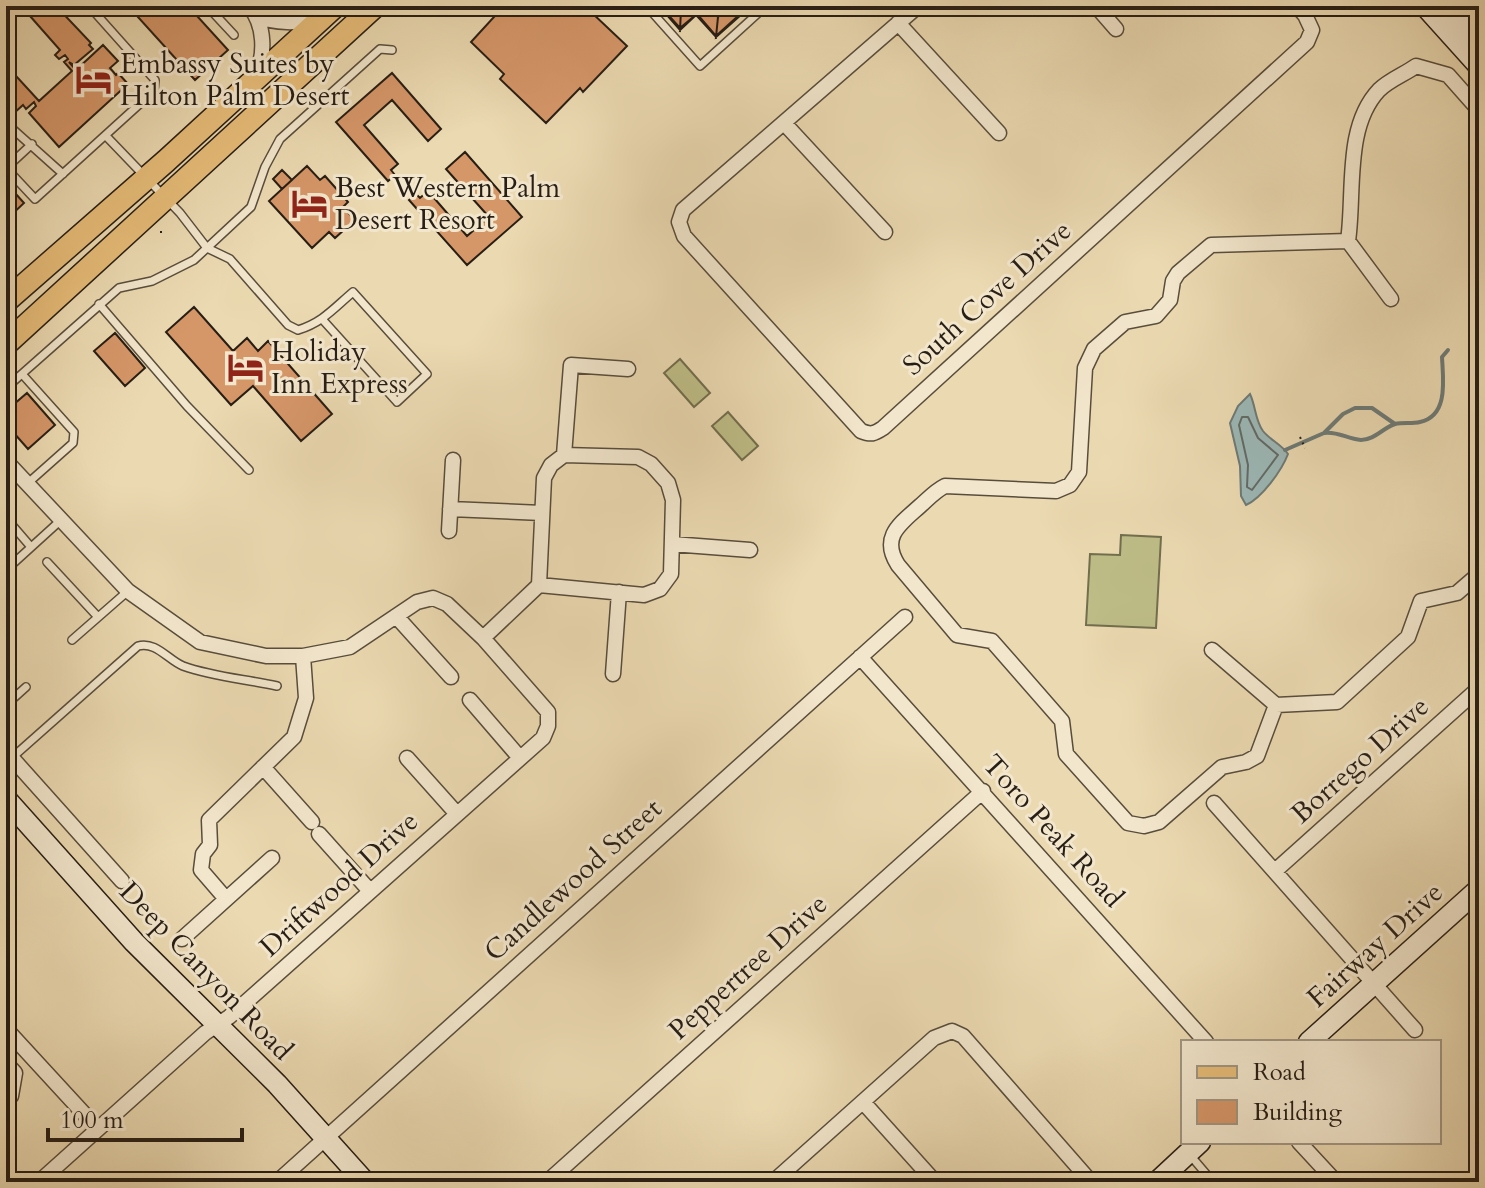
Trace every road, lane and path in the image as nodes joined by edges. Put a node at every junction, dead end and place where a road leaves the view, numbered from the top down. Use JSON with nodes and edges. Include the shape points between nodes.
{"nodes":[{"id":1,"x":89,"y":6,"type":"edge"},
{"id":2,"x":220,"y":6,"type":"edge"},
{"id":3,"x":375,"y":6,"type":"edge"},
{"id":4,"x":629,"y":6,"type":"edge"},
{"id":5,"x":766,"y":6,"type":"edge"},
{"id":6,"x":918,"y":6,"type":"edge"},
{"id":7,"x":1096,"y":6,"type":"edge"},
{"id":8,"x":1297,"y":6,"type":"edge"},
{"id":9,"x":1425,"y":6,"type":"edge"},
{"id":10,"x":1451,"y":6,"type":"edge"},
{"id":11,"x":649,"y":8,"type":"edge"},
{"id":12,"x":210,"y":9,"type":"edge"},
{"id":13,"x":253,"y":10,"type":"edge"},
{"id":14,"x":329,"y":11,"type":"edge"},
{"id":15,"x":898,"y":23,"type":"junction"},
{"id":16,"x":1116,"y":29,"type":"dead end"},
{"id":17,"x":234,"y":35,"type":"dead end"},
{"id":18,"x":1479,"y":38,"type":"edge"},
{"id":19,"x":392,"y":50,"type":"dead end"},
{"id":20,"x":1479,"y":66,"type":"edge"},
{"id":21,"x":253,"y":81,"type":"junction"},
{"id":22,"x":1479,"y":110,"type":"edge"},
{"id":23,"x":6,"y":123,"type":"edge"},
{"id":24,"x":784,"y":123,"type":"junction"},
{"id":25,"x":999,"y":133,"type":"dead end"},
{"id":26,"x":106,"y":136,"type":"junction"},
{"id":27,"x":32,"y":144,"type":"junction"},
{"id":28,"x":63,"y":174,"type":"junction"},
{"id":29,"x":146,"y":178,"type":"junction"},
{"id":30,"x":165,"y":199,"type":"junction"},
{"id":31,"x":885,"y":232,"type":"dead end"},
{"id":32,"x":1348,"y":241,"type":"junction"},
{"id":33,"x":207,"y":248,"type":"junction"},
{"id":34,"x":1391,"y":299,"type":"dead end"},
{"id":35,"x":6,"y":301,"type":"edge"},
{"id":36,"x":99,"y":304,"type":"junction"},
{"id":37,"x":322,"y":319,"type":"junction"},
{"id":38,"x":6,"y":344,"type":"edge"},
{"id":39,"x":628,"y":369,"type":"dead end"},
{"id":40,"x":22,"y":374,"type":"junction"},
{"id":41,"x":6,"y":388,"type":"edge"},
{"id":42,"x":1300,"y":437,"type":"dead end"},
{"id":43,"x":1305,"y":448,"type":"dead end"},
{"id":44,"x":564,"y":455,"type":"junction"},
{"id":45,"x":453,"y":460,"type":"dead end"},
{"id":46,"x":6,"y":461,"type":"edge"},
{"id":47,"x":249,"y":470,"type":"dead end"},
{"id":48,"x":27,"y":484,"type":"junction"},
{"id":49,"x":450,"y":509,"type":"junction"},
{"id":50,"x":542,"y":513,"type":"junction"},
{"id":51,"x":6,"y":518,"type":"edge"},
{"id":52,"x":61,"y":520,"type":"junction"},
{"id":53,"x":449,"y":531,"type":"dead end"},
{"id":54,"x":672,"y":544,"type":"junction"},
{"id":55,"x":31,"y":547,"type":"junction"},
{"id":56,"x":750,"y":550,"type":"dead end"},
{"id":57,"x":47,"y":562,"type":"dead end"},
{"id":58,"x":6,"y":570,"type":"edge"},
{"id":59,"x":1479,"y":574,"type":"edge"},
{"id":60,"x":539,"y":585,"type":"junction"},
{"id":61,"x":128,"y":591,"type":"junction"},
{"id":62,"x":619,"y":592,"type":"junction"},
{"id":63,"x":396,"y":616,"type":"junction"},
{"id":64,"x":98,"y":617,"type":"junction"},
{"id":65,"x":905,"y":617,"type":"dead end"},
{"id":66,"x":483,"y":638,"type":"junction"},
{"id":67,"x":72,"y":640,"type":"dead end"},
{"id":68,"x":1212,"y":650,"type":"dead end"},
{"id":69,"x":303,"y":656,"type":"junction"},
{"id":70,"x":860,"y":657,"type":"junction"},
{"id":71,"x":613,"y":674,"type":"dead end"},
{"id":72,"x":451,"y":677,"type":"dead end"},
{"id":73,"x":277,"y":686,"type":"dead end"},
{"id":74,"x":26,"y":687,"type":"dead end"},
{"id":75,"x":1479,"y":688,"type":"edge"},
{"id":76,"x":470,"y":700,"type":"dead end"},
{"id":77,"x":6,"y":705,"type":"edge"},
{"id":78,"x":1276,"y":705,"type":"junction"},
{"id":79,"x":407,"y":758,"type":"dead end"},
{"id":80,"x":520,"y":758,"type":"junction"},
{"id":81,"x":9,"y":760,"type":"edge"},
{"id":82,"x":263,"y":767,"type":"junction"},
{"id":83,"x":983,"y":791,"type":"junction"},
{"id":84,"x":6,"y":799,"type":"edge"},
{"id":85,"x":1214,"y":803,"type":"dead end"},
{"id":86,"x":457,"y":814,"type":"junction"},
{"id":87,"x":272,"y":858,"type":"dead end"},
{"id":88,"x":1275,"y":871,"type":"junction"},
{"id":89,"x":122,"y":881,"type":"dead end"},
{"id":90,"x":1479,"y":889,"type":"edge"},
{"id":91,"x":370,"y":891,"type":"junction"},
{"id":92,"x":226,"y":899,"type":"junction"},
{"id":93,"x":182,"y":939,"type":"dead end"},
{"id":94,"x":1373,"y":983,"type":"junction"},
{"id":95,"x":217,"y":1025,"type":"junction"},
{"id":96,"x":6,"y":1029,"type":"edge"},
{"id":97,"x":1415,"y":1030,"type":"dead end"},
{"id":98,"x":1204,"y":1040,"type":"edge"},
{"id":99,"x":1311,"y":1040,"type":"edge"},
{"id":100,"x":12,"y":1046,"type":"edge"},
{"id":101,"x":6,"y":1063,"type":"edge"},
{"id":102,"x":6,"y":1101,"type":"edge"},
{"id":103,"x":863,"y":1102,"type":"junction"},
{"id":104,"x":98,"y":1129,"type":"junction"},
{"id":105,"x":325,"y":1138,"type":"junction"},
{"id":106,"x":1301,"y":1144,"type":"edge"},
{"id":107,"x":1194,"y":1148,"type":"edge"},
{"id":108,"x":39,"y":1182,"type":"edge"},
{"id":109,"x":277,"y":1182,"type":"edge"},
{"id":110,"x":365,"y":1182,"type":"edge"},
{"id":111,"x":547,"y":1182,"type":"edge"},
{"id":112,"x":773,"y":1182,"type":"edge"},
{"id":113,"x":935,"y":1182,"type":"edge"},
{"id":114,"x":1091,"y":1182,"type":"edge"},
{"id":115,"x":1157,"y":1182,"type":"edge"},
{"id":116,"x":1213,"y":1182,"type":"edge"},
{"id":117,"x":1336,"y":1182,"type":"edge"}],
"edges":[{"from":1,"to":26,"type":"lane","via":[[155,80],[154,91]]},
{"from":2,"to":12,"type":"lane"},
{"from":3,"to":30,"type":"main road"},
{"from":4,"to":11,"type":"lane"},
{"from":5,"to":11,"type":"lane","via":[[700,66]]},
{"from":6,"to":15,"type":"street"},
{"from":7,"to":16,"type":"street"},
{"from":8,"to":24,"type":"street","name":"South Cove Drive","via":[[1312,30],[1307,42],[874,434],[861,431],[684,236],[679,222],[683,210]]},
{"from":9,"to":20,"type":"street"},
{"from":10,"to":18,"type":"street"},
{"from":12,"to":17,"type":"lane"},
{"from":13,"to":14,"type":"street","via":[[267,20],[296,21]]},
{"from":13,"to":21,"type":"street","via":[[261,29],[261,62]]},
{"from":14,"to":21,"type":"main road"},
{"from":15,"to":24,"type":"street"},
{"from":15,"to":25,"type":"street"},
{"from":19,"to":33,"type":"lane","via":[[380,49],[280,139],[251,207]]},
{"from":21,"to":29,"type":"main road"},
{"from":22,"to":32,"type":"street","via":[[1448,75],[1416,66],[1381,88],[1362,112],[1356,134]]},
{"from":23,"to":27,"type":"lane"},
{"from":24,"to":31,"type":"street"},
{"from":26,"to":28,"type":"lane"},
{"from":26,"to":29,"type":"lane"},
{"from":27,"to":28,"type":"lane"},
{"from":27,"to":28,"type":"lane","via":[[6,168],[35,199]]},
{"from":29,"to":30,"type":"lane"},
{"from":29,"to":35,"type":"main road"},
{"from":30,"to":33,"type":"lane"},
{"from":30,"to":38,"type":"main road"},
{"from":32,"to":34,"type":"street"},
{"from":32,"to":78,"type":"street","via":[[1211,245],[1178,273],[1170,300],[1156,316],[1125,322],[1088,359],[1079,472],[1070,485],[1056,491],[945,486],[895,528],[891,542],[893,558],[957,635],[992,641],[1062,721],[1066,754],[1128,823],[1159,822],[1222,767],[1257,756]]},
{"from":33,"to":36,"type":"lane","via":[[152,281],[119,288]]},
{"from":33,"to":37,"type":"lane","via":[[230,259],[288,325],[298,330]]},
{"from":36,"to":40,"type":"lane"},
{"from":36,"to":47,"type":"lane"},
{"from":37,"to":37,"type":"lane","via":[[397,402],[427,374],[353,292]]},
{"from":39,"to":44,"type":"street","via":[[571,365]]},
{"from":40,"to":41,"type":"lane"},
{"from":40,"to":48,"type":"lane","via":[[74,432],[73,443]]},
{"from":42,"to":43,"type":"path"},
{"from":44,"to":50,"type":"street","via":[[544,478]]},
{"from":44,"to":54,"type":"street","via":[[638,457],[651,464],[672,492]]},
{"from":45,"to":49,"type":"street"},
{"from":46,"to":48,"type":"street"},
{"from":48,"to":52,"type":"street"},
{"from":49,"to":50,"type":"street"},
{"from":49,"to":53,"type":"street"},
{"from":50,"to":60,"type":"street"},
{"from":51,"to":55,"type":"lane"},
{"from":52,"to":55,"type":"lane"},
{"from":52,"to":61,"type":"street"},
{"from":54,"to":56,"type":"street"},
{"from":54,"to":62,"type":"street","via":[[671,574],[660,589],[644,595]]},
{"from":55,"to":58,"type":"lane"},
{"from":57,"to":64,"type":"lane"},
{"from":59,"to":78,"type":"street","via":[[1457,593],[1421,601],[1408,637],[1337,702]]},
{"from":60,"to":62,"type":"street"},
{"from":60,"to":66,"type":"street"},
{"from":61,"to":64,"type":"lane"},
{"from":61,"to":69,"type":"street","via":[[200,642],[266,656]]},
{"from":62,"to":71,"type":"street"},
{"from":63,"to":66,"type":"street","name":"Driftwood Drive","via":[[433,598],[447,604]]},
{"from":63,"to":69,"type":"street","via":[[350,647]]},
{"from":63,"to":72,"type":"street"},
{"from":64,"to":67,"type":"lane"},
{"from":65,"to":70,"type":"street","name":"Candlewood Street"},
{"from":66,"to":80,"type":"street","name":"Driftwood Drive","via":[[548,712],[543,738]]},
{"from":68,"to":78,"type":"street"},
{"from":69,"to":82,"type":"street","via":[[306,698],[294,737]]},
{"from":70,"to":83,"type":"street","name":"Toro Peak Road"},
{"from":70,"to":105,"type":"street","name":"Candlewood Street"},
{"from":73,"to":81,"type":"lane","via":[[181,665],[152,646],[138,646]]},
{"from":74,"to":77,"type":"lane"},
{"from":75,"to":88,"type":"street","name":"Borrego Drive"},
{"from":76,"to":80,"type":"street"},
{"from":79,"to":86,"type":"street"},
{"from":80,"to":86,"type":"street","name":"Driftwood Drive"},
{"from":81,"to":89,"type":"street"},
{"from":82,"to":91,"type":"street"},
{"from":82,"to":92,"type":"street","via":[[209,820],[210,845],[201,870]]},
{"from":83,"to":98,"type":"street","name":"Toro Peak Road"},
{"from":83,"to":111,"type":"street","name":"Peppertree Drive"},
{"from":84,"to":95,"type":"street","name":"Deep Canyon Road","via":[[134,942]]},
{"from":85,"to":88,"type":"street"},
{"from":86,"to":91,"type":"street","name":"Driftwood Drive"},
{"from":87,"to":92,"type":"street"},
{"from":88,"to":94,"type":"street"},
{"from":90,"to":94,"type":"street","name":"Fairway Drive"},
{"from":91,"to":95,"type":"street","name":"Driftwood Drive"},
{"from":92,"to":93,"type":"street"},
{"from":94,"to":97,"type":"street"},
{"from":94,"to":99,"type":"street","name":"Fairway Drive"},
{"from":95,"to":104,"type":"street","name":"Driftwood Drive"},
{"from":95,"to":105,"type":"street","name":"Deep Canyon Road"},
{"from":96,"to":100,"type":"street"},
{"from":100,"to":104,"type":"street"},
{"from":101,"to":102,"type":"street","via":[[15,1073]]},
{"from":103,"to":112,"type":"street"},
{"from":103,"to":113,"type":"street"},
{"from":103,"to":114,"type":"street","via":[[934,1038],[952,1031],[963,1036]]},
{"from":104,"to":108,"type":"street","name":"Driftwood Drive"},
{"from":105,"to":109,"type":"street","name":"Candlewood Street"},
{"from":105,"to":110,"type":"street","name":"Deep Canyon Road"},
{"from":106,"to":117,"type":"street"},
{"from":107,"to":115,"type":"street"},
{"from":107,"to":116,"type":"lane"}]}
